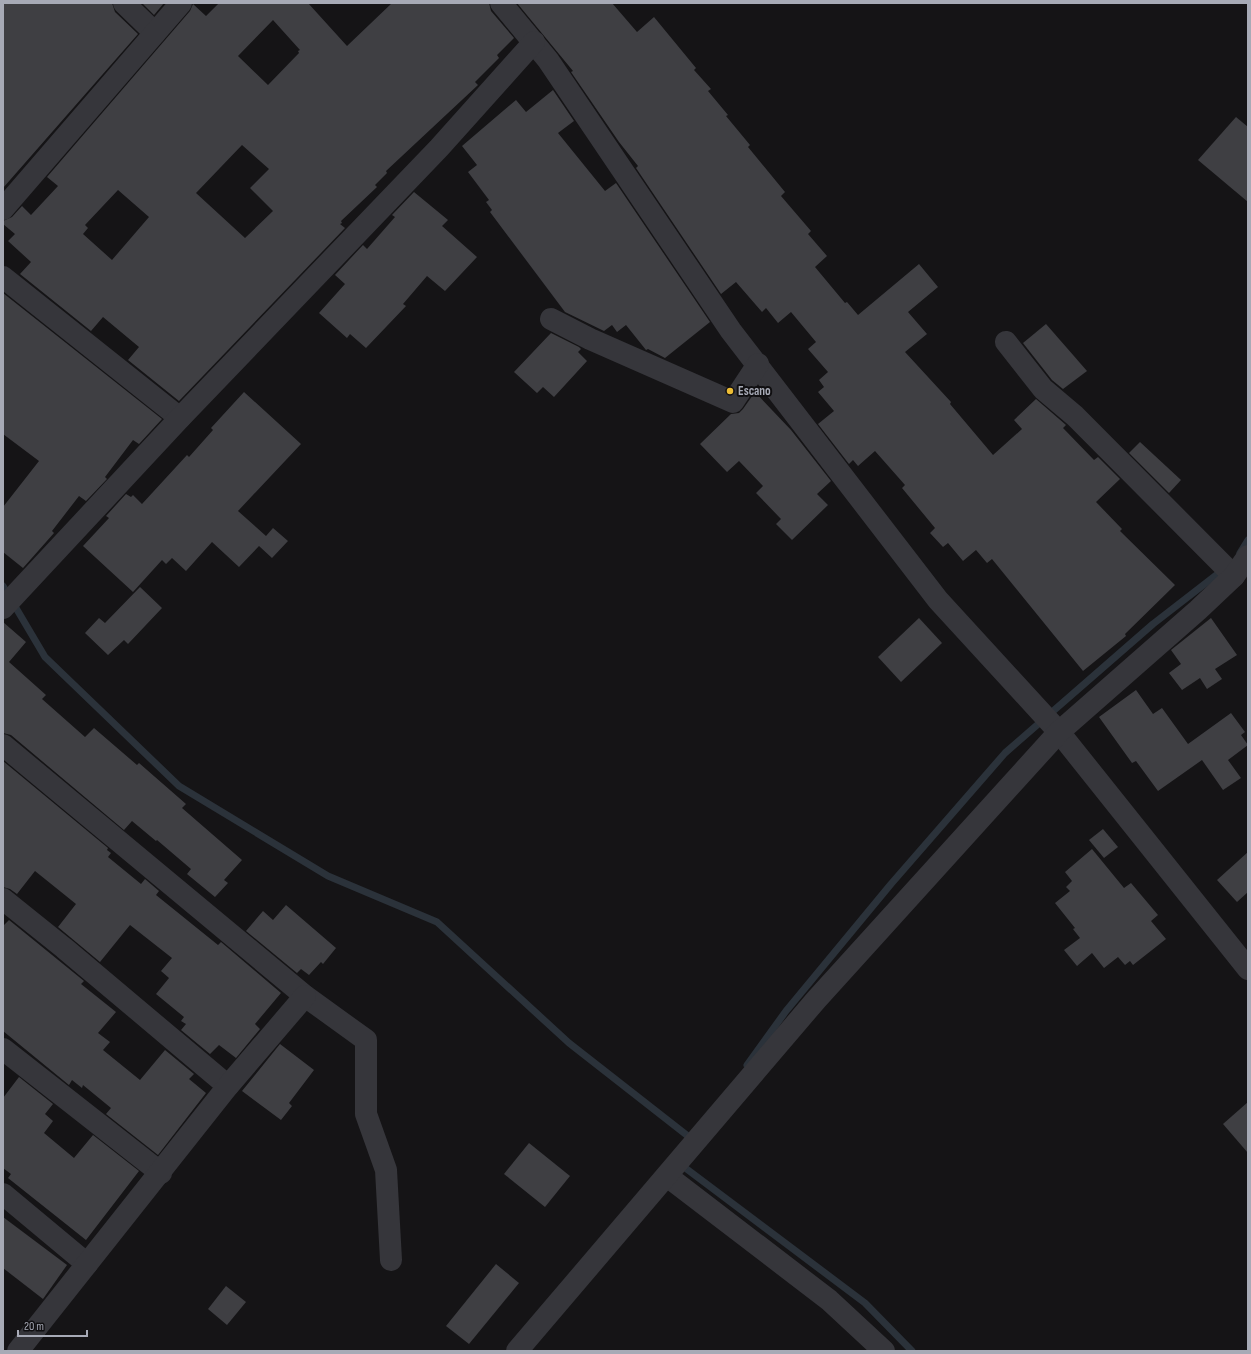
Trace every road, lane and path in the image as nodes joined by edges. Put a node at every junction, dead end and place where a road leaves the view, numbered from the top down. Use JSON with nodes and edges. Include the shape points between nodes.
{"nodes":[{"id":1,"x":124,"y":3,"type":"edge"},
{"id":2,"x":181,"y":3,"type":"edge"},
{"id":3,"x":501,"y":3,"type":"edge"},
{"id":4,"x":155,"y":33,"type":"junction"},
{"id":5,"x":534,"y":42,"type":"junction"},
{"id":6,"x":3,"y":209,"type":"edge"},
{"id":7,"x":3,"y":277,"type":"edge"},
{"id":8,"x":551,"y":319,"type":"dead end"},
{"id":9,"x":1006,"y":342,"type":"dead end"},
{"id":10,"x":758,"y":364,"type":"junction"},
{"id":11,"x":180,"y":418,"type":"junction"},
{"id":12,"x":1248,"y":556,"type":"edge"},
{"id":13,"x":1234,"y":576,"type":"junction"},
{"id":14,"x":3,"y":608,"type":"edge"},
{"id":15,"x":1059,"y":732,"type":"junction"},
{"id":16,"x":3,"y":745,"type":"edge"},
{"id":17,"x":3,"y":899,"type":"edge"},
{"id":18,"x":1248,"y":969,"type":"edge"},
{"id":19,"x":305,"y":996,"type":"junction"},
{"id":20,"x":3,"y":1049,"type":"edge"},
{"id":21,"x":228,"y":1086,"type":"junction"},
{"id":22,"x":161,"y":1173,"type":"junction"},
{"id":23,"x":667,"y":1176,"type":"junction"},
{"id":24,"x":3,"y":1194,"type":"edge"},
{"id":25,"x":391,"y":1260,"type":"dead end"},
{"id":26,"x":87,"y":1264,"type":"junction"},
{"id":27,"x":3,"y":1347,"type":"edge"},
{"id":28,"x":8,"y":1351,"type":"edge"},
{"id":29,"x":18,"y":1351,"type":"edge"},
{"id":30,"x":518,"y":1351,"type":"edge"},
{"id":31,"x":884,"y":1351,"type":"edge"}],
"edges":[{"from":1,"to":4,"type":"street"},
{"from":2,"to":4,"type":"street"},
{"from":3,"to":5,"type":"street"},
{"from":4,"to":6,"type":"street"},
{"from":5,"to":10,"type":"street","via":[[731,331]]},
{"from":5,"to":11,"type":"street","via":[[440,148]]},
{"from":7,"to":11,"type":"street"},
{"from":8,"to":10,"type":"street","via":[[590,340],[733,402]]},
{"from":9,"to":13,"type":"street","via":[[1043,389],[1075,416]]},
{"from":10,"to":15,"type":"street","via":[[938,600]]},
{"from":11,"to":14,"type":"street"},
{"from":12,"to":13,"type":"street"},
{"from":13,"to":15,"type":"street","via":[[1162,644]]},
{"from":15,"to":18,"type":"street"},
{"from":15,"to":23,"type":"street","via":[[816,1000]]},
{"from":16,"to":19,"type":"street"},
{"from":17,"to":21,"type":"street"},
{"from":19,"to":21,"type":"street"},
{"from":19,"to":25,"type":"street","via":[[366,1040],[366,1114],[386,1170]]},
{"from":20,"to":22,"type":"street"},
{"from":21,"to":22,"type":"street"},
{"from":22,"to":26,"type":"street"},
{"from":23,"to":30,"type":"street"},
{"from":23,"to":31,"type":"street","via":[[829,1300]]},
{"from":24,"to":26,"type":"street"},
{"from":26,"to":29,"type":"street"},
{"from":27,"to":28,"type":"street"}]}
